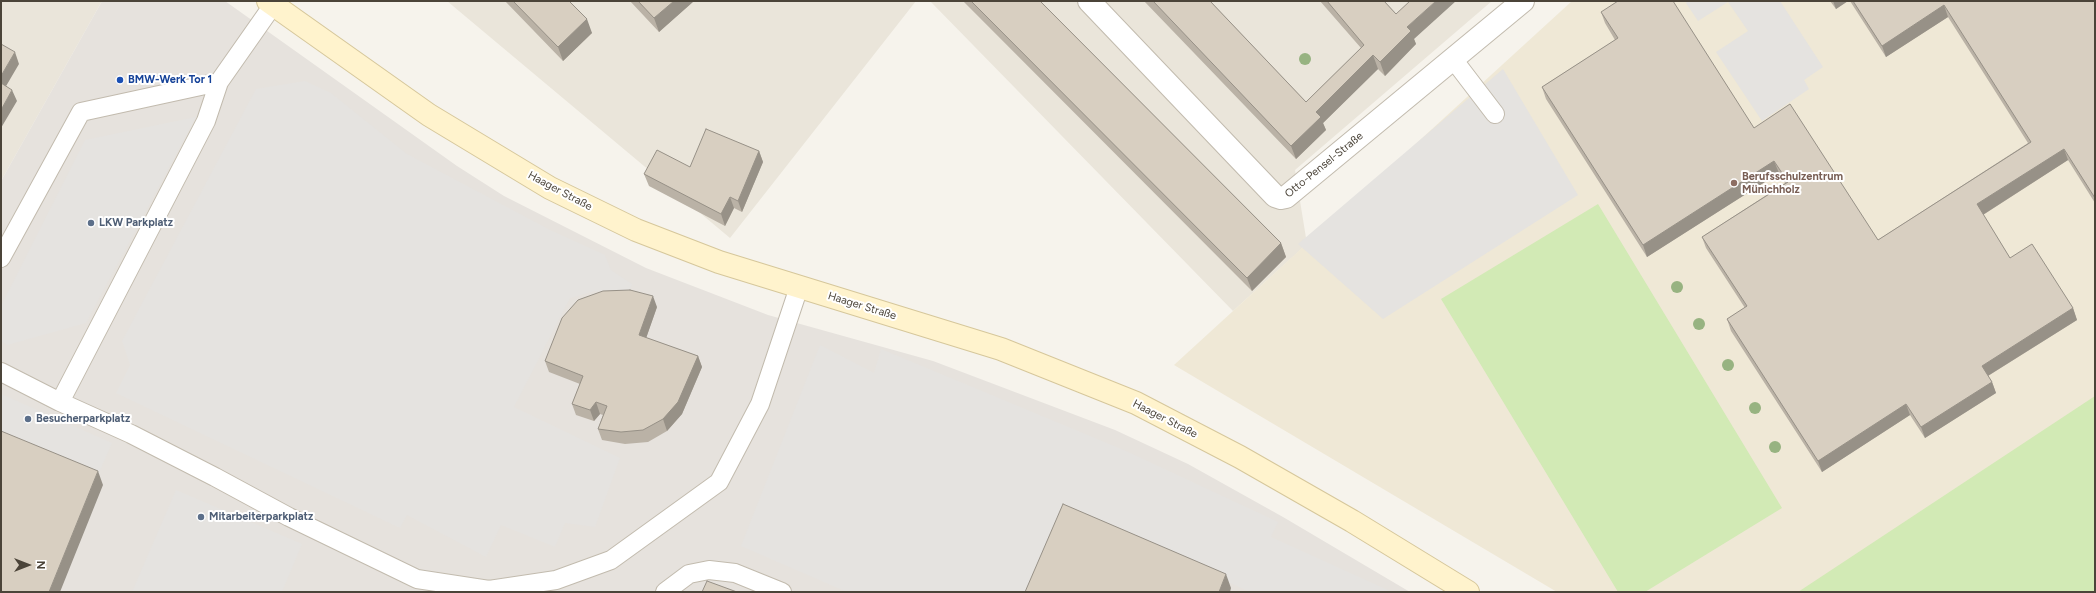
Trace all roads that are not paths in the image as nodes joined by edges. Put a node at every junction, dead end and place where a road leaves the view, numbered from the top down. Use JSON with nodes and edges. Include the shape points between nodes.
{"nodes":[{"id":1,"x":1089,"y":1,"type":"edge"},
{"id":2,"x":1523,"y":1,"type":"edge"},
{"id":3,"x":271,"y":3,"type":"edge"},
{"id":4,"x":1453,"y":59,"type":"junction"},
{"id":5,"x":219,"y":82,"type":"junction"},
{"id":6,"x":1495,"y":114,"type":"dead end"},
{"id":7,"x":1,"y":258,"type":"edge"},
{"id":8,"x":799,"y":287,"type":"junction"},
{"id":9,"x":1,"y":372,"type":"edge"},
{"id":10,"x":60,"y":402,"type":"junction"},
{"id":11,"x":665,"y":592,"type":"edge"},
{"id":12,"x":782,"y":592,"type":"edge"},
{"id":13,"x":1468,"y":592,"type":"edge"}],
"edges":[{"from":1,"to":4,"type":"street","name":"Otto-Pensel-Straße","via":[[1275,196],[1281,198],[1286,197]]},
{"from":2,"to":4,"type":"street","name":"Otto-Pensel-Straße"},
{"from":3,"to":5,"type":"lane"},
{"from":3,"to":8,"type":"main road","name":"Haager Straße","via":[[429,115],[550,188],[636,230],[719,262]]},
{"from":4,"to":6,"type":"lane"},
{"from":5,"to":7,"type":"lane","via":[[81,112]]},
{"from":5,"to":10,"type":"lane","via":[[206,121]]},
{"from":8,"to":10,"type":"lane","via":[[760,404],[719,482],[611,560],[556,580],[489,590],[417,579],[289,517],[138,438]]},
{"from":8,"to":13,"type":"main road","name":"Haager Straße","via":[[1001,349],[1136,403],[1240,457]]},
{"from":9,"to":10,"type":"lane"},
{"from":11,"to":12,"type":"lane","via":[[688,574],[709,570],[735,573]]}]}
